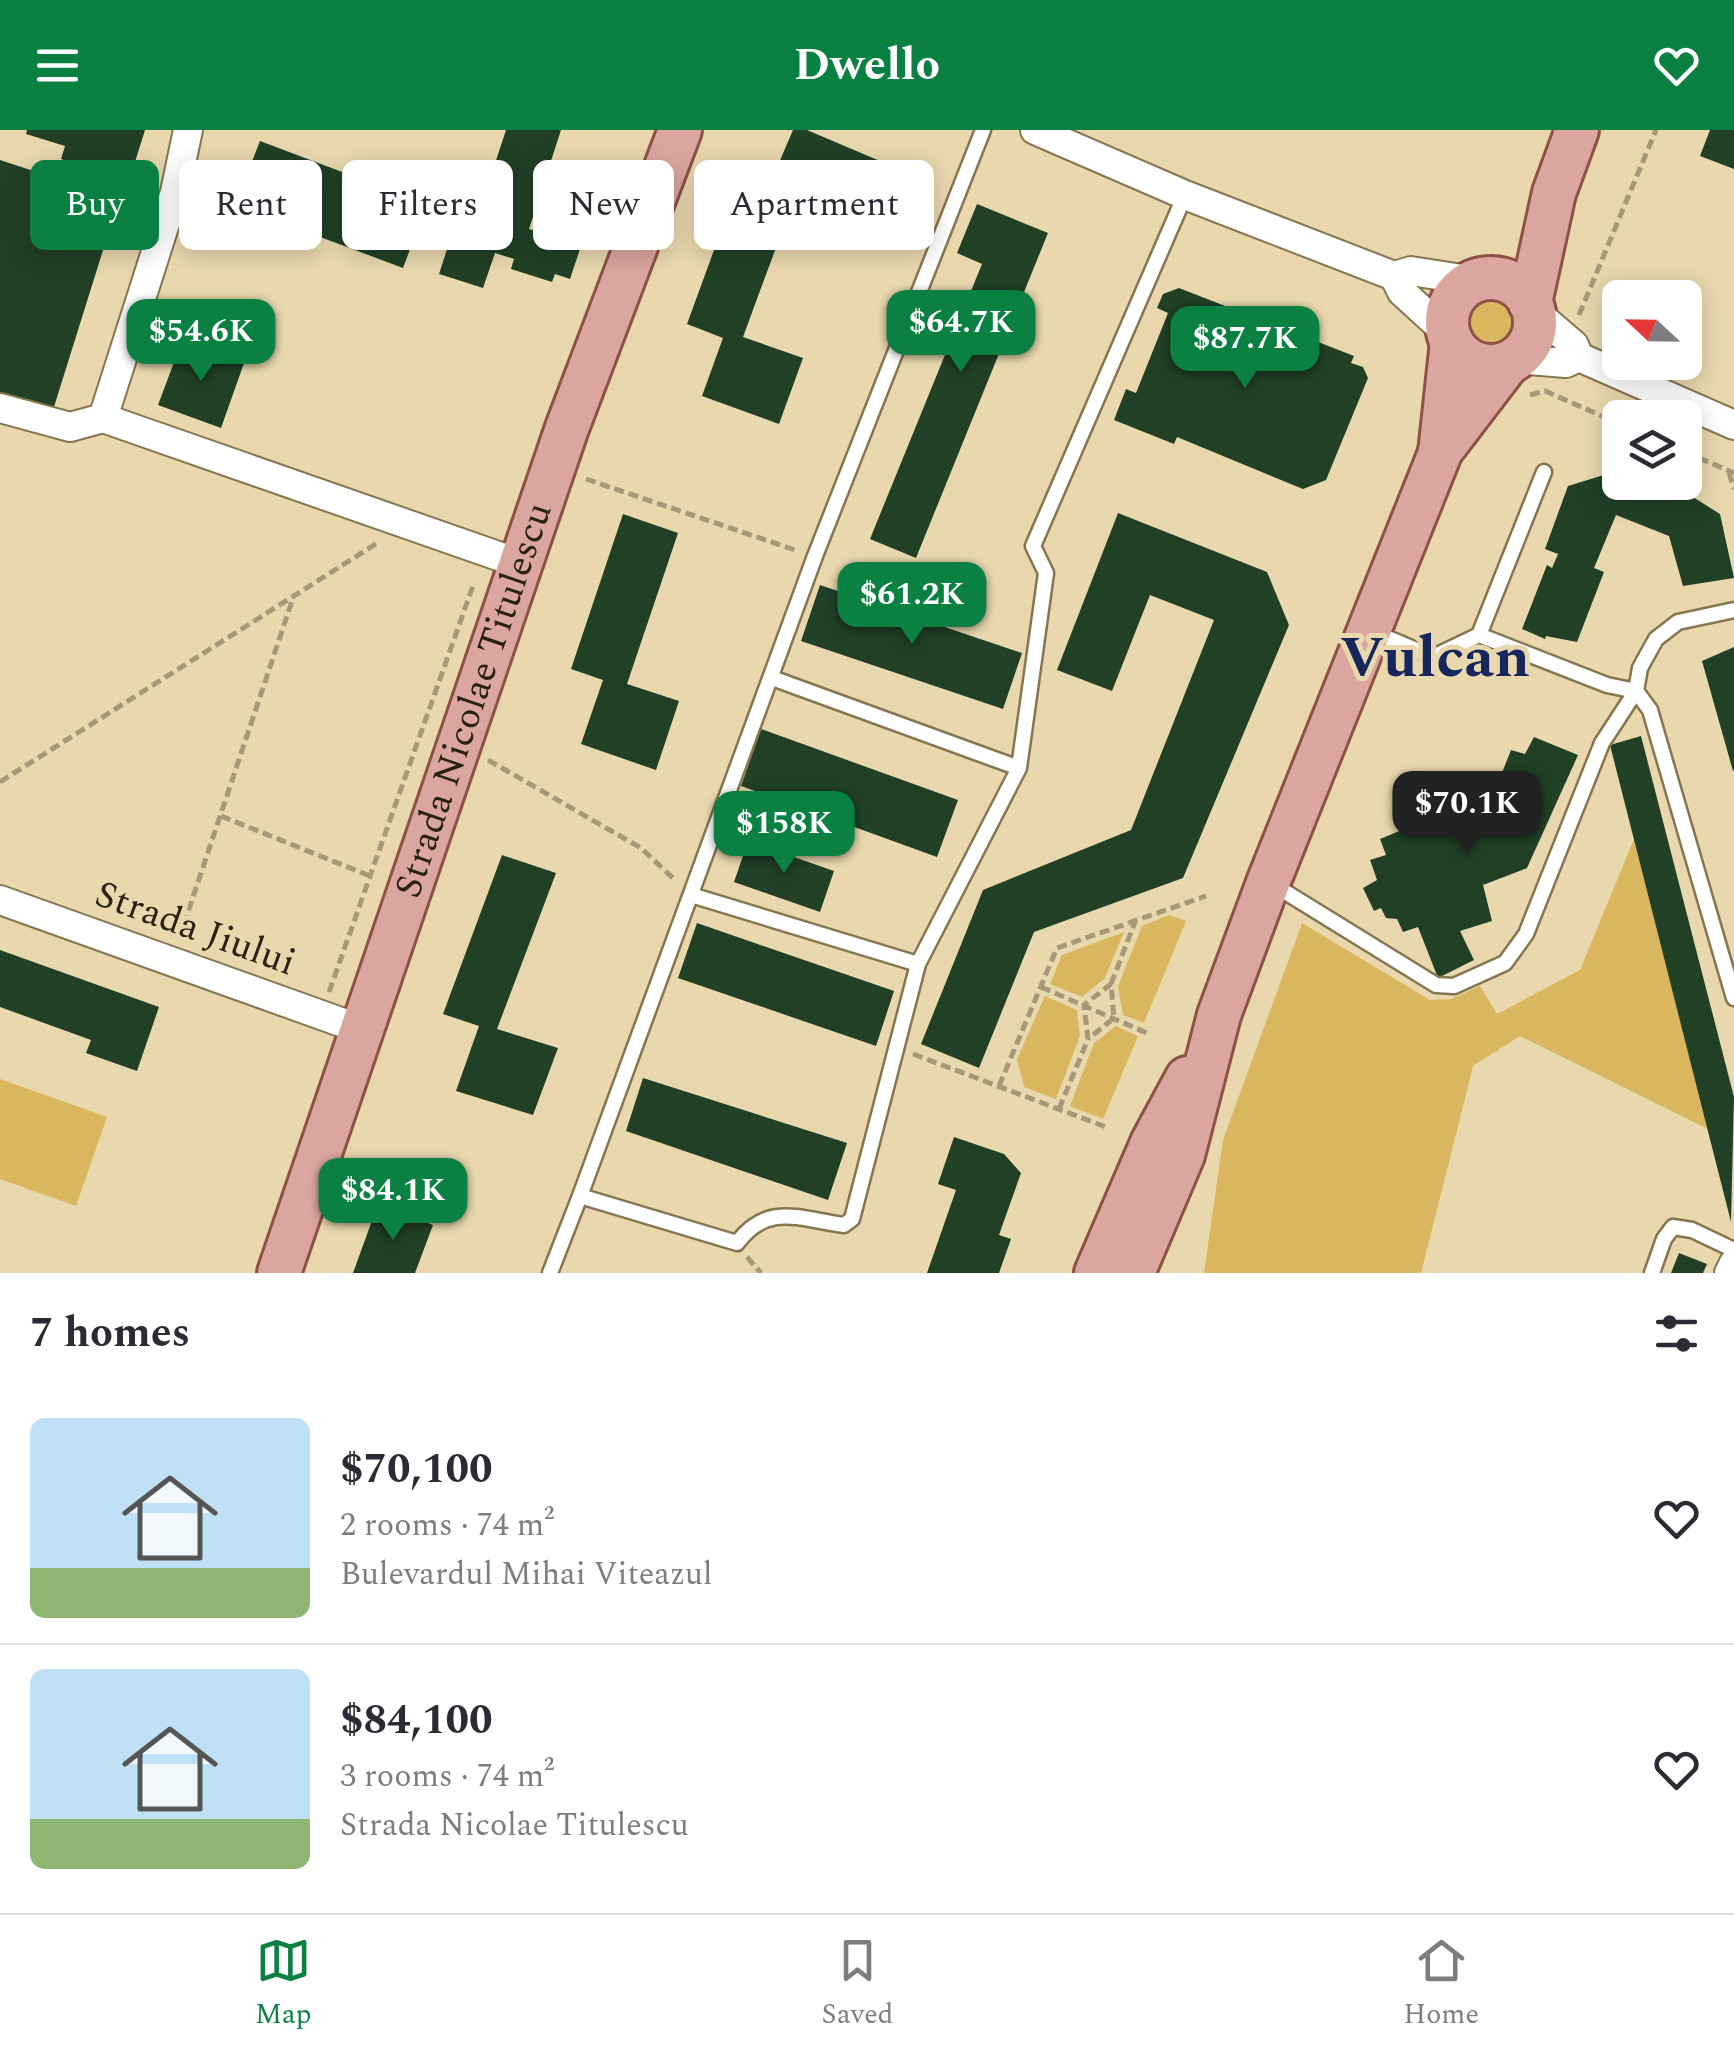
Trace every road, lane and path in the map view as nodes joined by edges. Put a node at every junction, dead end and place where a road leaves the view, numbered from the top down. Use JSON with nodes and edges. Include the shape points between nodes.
{"nodes":[{"id":1,"x":188,"y":130,"type":"edge"},
{"id":2,"x":680,"y":130,"type":"edge"},
{"id":3,"x":983,"y":130,"type":"edge"},
{"id":4,"x":1035,"y":130,"type":"edge"},
{"id":5,"x":1578,"y":130,"type":"edge"},
{"id":6,"x":1656,"y":130,"type":"edge"},
{"id":7,"x":1554,"y":193,"type":"junction"},
{"id":8,"x":1185,"y":195,"type":"junction"},
{"id":9,"x":1394,"y":276,"type":"junction"},
{"id":10,"x":1479,"y":280,"type":"junction"},
{"id":11,"x":1532,"y":306,"type":"junction"},
{"id":12,"x":1450,"y":338,"type":"junction"},
{"id":13,"x":1576,"y":344,"type":"junction"},
{"id":14,"x":1511,"y":373,"type":"junction"},
{"id":15,"x":0,"y":408,"type":"edge"},
{"id":16,"x":1602,"y":416,"type":"edge"},
{"id":17,"x":103,"y":418,"type":"junction"},
{"id":18,"x":1734,"y":425,"type":"edge"},
{"id":19,"x":1440,"y":453,"type":"junction"},
{"id":20,"x":1702,"y":459,"type":"edge"},
{"id":21,"x":554,"y":468,"type":"junction"},
{"id":22,"x":1544,"y":472,"type":"dead end"},
{"id":23,"x":1731,"y":472,"type":"edge"},
{"id":24,"x":1734,"y":489,"type":"edge"},
{"id":25,"x":407,"y":524,"type":"junction"},
{"id":26,"x":815,"y":556,"type":"junction"},
{"id":27,"x":503,"y":558,"type":"junction"},
{"id":28,"x":294,"y":595,"type":"junction"},
{"id":29,"x":1734,"y":610,"type":"edge"},
{"id":30,"x":1370,"y":631,"type":"junction"},
{"id":31,"x":1479,"y":636,"type":"junction"},
{"id":32,"x":772,"y":678,"type":"junction"},
{"id":33,"x":1636,"y":691,"type":"junction"},
{"id":34,"x":459,"y":743,"type":"junction"},
{"id":35,"x":1019,"y":768,"type":"junction"},
{"id":36,"x":0,"y":782,"type":"edge"},
{"id":37,"x":221,"y":816,"type":"junction"},
{"id":38,"x":370,"y":876,"type":"junction"},
{"id":39,"x":1268,"y":883,"type":"junction"},
{"id":40,"x":691,"y":896,"type":"junction"},
{"id":41,"x":1206,"y":896,"type":"dead end"},
{"id":42,"x":0,"y":900,"type":"edge"},
{"id":43,"x":1136,"y":921,"type":"junction"},
{"id":44,"x":172,"y":960,"type":"junction"},
{"id":45,"x":918,"y":964,"type":"junction"},
{"id":46,"x":1111,"y":984,"type":"junction"},
{"id":47,"x":1042,"y":987,"type":"junction"},
{"id":48,"x":1734,"y":998,"type":"edge"},
{"id":49,"x":1084,"y":1005,"type":"junction"},
{"id":50,"x":321,"y":1014,"type":"junction"},
{"id":51,"x":1220,"y":1015,"type":"junction"},
{"id":52,"x":1114,"y":1018,"type":"junction"},
{"id":53,"x":363,"y":1030,"type":"junction"},
{"id":54,"x":1150,"y":1034,"type":"dead end"},
{"id":55,"x":1088,"y":1038,"type":"junction"},
{"id":56,"x":896,"y":1048,"type":"junction"},
{"id":57,"x":999,"y":1086,"type":"junction"},
{"id":58,"x":1059,"y":1109,"type":"junction"},
{"id":59,"x":1106,"y":1127,"type":"dead end"},
{"id":60,"x":580,"y":1196,"type":"junction"},
{"id":61,"x":1734,"y":1250,"type":"edge"},
{"id":62,"x":1734,"y":1263,"type":"edge"},
{"id":63,"x":279,"y":1273,"type":"edge"},
{"id":64,"x":550,"y":1273,"type":"edge"},
{"id":65,"x":1096,"y":1273,"type":"edge"},
{"id":66,"x":1132,"y":1273,"type":"edge"},
{"id":67,"x":1652,"y":1273,"type":"edge"},
{"id":68,"x":1729,"y":1273,"type":"edge"}],
"edges":[{"from":1,"to":17,"type":"street","via":[[175,192]]},
{"from":2,"to":21,"type":"main road","name":"Strada Nicolae Titulescu"},
{"from":3,"to":26,"type":"lane"},
{"from":4,"to":8,"type":"street"},
{"from":5,"to":7,"type":"main road"},
{"from":6,"to":13,"type":"path"},
{"from":7,"to":10,"type":"main road"},
{"from":7,"to":11,"type":"main road"},
{"from":8,"to":9,"type":"street"},
{"from":8,"to":35,"type":"lane","via":[[1033,546],[1046,574]]},
{"from":9,"to":10,"type":"street","via":[[1410,271]]},
{"from":9,"to":12,"type":"street"},
{"from":10,"to":11,"type":"main road","via":[[1512,283]]},
{"from":10,"to":12,"type":"main road","via":[[1453,299]]},
{"from":11,"to":13,"type":"street"},
{"from":11,"to":14,"type":"main road","via":[[1532,335]]},
{"from":12,"to":14,"type":"main road","via":[[1477,364]]},
{"from":12,"to":19,"type":"main road"},
{"from":13,"to":14,"type":"street","via":[[1566,363]]},
{"from":13,"to":18,"type":"street"},
{"from":14,"to":16,"type":"path"},
{"from":14,"to":19,"type":"main road"},
{"from":15,"to":17,"type":"street","via":[[70,427]]},
{"from":17,"to":25,"type":"street"},
{"from":19,"to":30,"type":"main road"},
{"from":20,"to":23,"type":"path"},
{"from":21,"to":26,"type":"path"},
{"from":21,"to":27,"type":"main road","name":"Strada Nicolae Titulescu"},
{"from":22,"to":31,"type":"lane"},
{"from":23,"to":24,"type":"path"},
{"from":25,"to":27,"type":"street"},
{"from":25,"to":28,"type":"path"},
{"from":26,"to":32,"type":"lane"},
{"from":27,"to":34,"type":"main road","name":"Strada Nicolae Titulescu"},
{"from":27,"to":38,"type":"path"},
{"from":28,"to":36,"type":"path"},
{"from":28,"to":37,"type":"path"},
{"from":29,"to":33,"type":"lane","via":[[1678,622],[1656,639]]},
{"from":30,"to":31,"type":"lane","via":[[1432,656]]},
{"from":30,"to":39,"type":"main road"},
{"from":31,"to":33,"type":"lane"},
{"from":32,"to":35,"type":"lane"},
{"from":32,"to":40,"type":"lane"},
{"from":33,"to":39,"type":"lane","via":[[1602,743],[1526,934],[1506,962],[1454,986],[1436,985]]},
{"from":33,"to":48,"type":"lane","via":[[1658,730]]},
{"from":34,"to":40,"type":"path","via":[[641,848]]},
{"from":34,"to":53,"type":"main road","name":"Strada Nicolae Titulescu"},
{"from":35,"to":45,"type":"lane"},
{"from":37,"to":38,"type":"path"},
{"from":37,"to":44,"type":"path"},
{"from":38,"to":50,"type":"path"},
{"from":39,"to":51,"type":"main road"},
{"from":40,"to":45,"type":"lane"},
{"from":40,"to":60,"type":"lane"},
{"from":41,"to":43,"type":"path"},
{"from":42,"to":44,"type":"street","name":"Strada Jiului"},
{"from":43,"to":46,"type":"path"},
{"from":43,"to":47,"type":"path","via":[[1057,948]]},
{"from":44,"to":50,"type":"street","name":"Strada Jiului"},
{"from":45,"to":56,"type":"lane"},
{"from":46,"to":49,"type":"path"},
{"from":46,"to":52,"type":"path"},
{"from":47,"to":49,"type":"path"},
{"from":47,"to":57,"type":"path"},
{"from":49,"to":52,"type":"path"},
{"from":49,"to":55,"type":"path"},
{"from":50,"to":53,"type":"street","name":"Strada Jiului"},
{"from":51,"to":65,"type":"main road","via":[[1152,1143]]},
{"from":51,"to":66,"type":"main road","via":[[1183,1155]]},
{"from":52,"to":54,"type":"path"},
{"from":52,"to":55,"type":"path"},
{"from":53,"to":63,"type":"main road","name":"Strada Nicolae Titulescu"},
{"from":55,"to":58,"type":"path"},
{"from":56,"to":57,"type":"path"},
{"from":56,"to":60,"type":"lane","via":[[852,1218],[844,1225],[770,1215],[751,1224],[737,1243]]},
{"from":57,"to":58,"type":"path"},
{"from":58,"to":59,"type":"path"},
{"from":60,"to":64,"type":"lane"},
{"from":61,"to":67,"type":"lane","via":[[1674,1227]]},
{"from":62,"to":68,"type":"street"}]}
